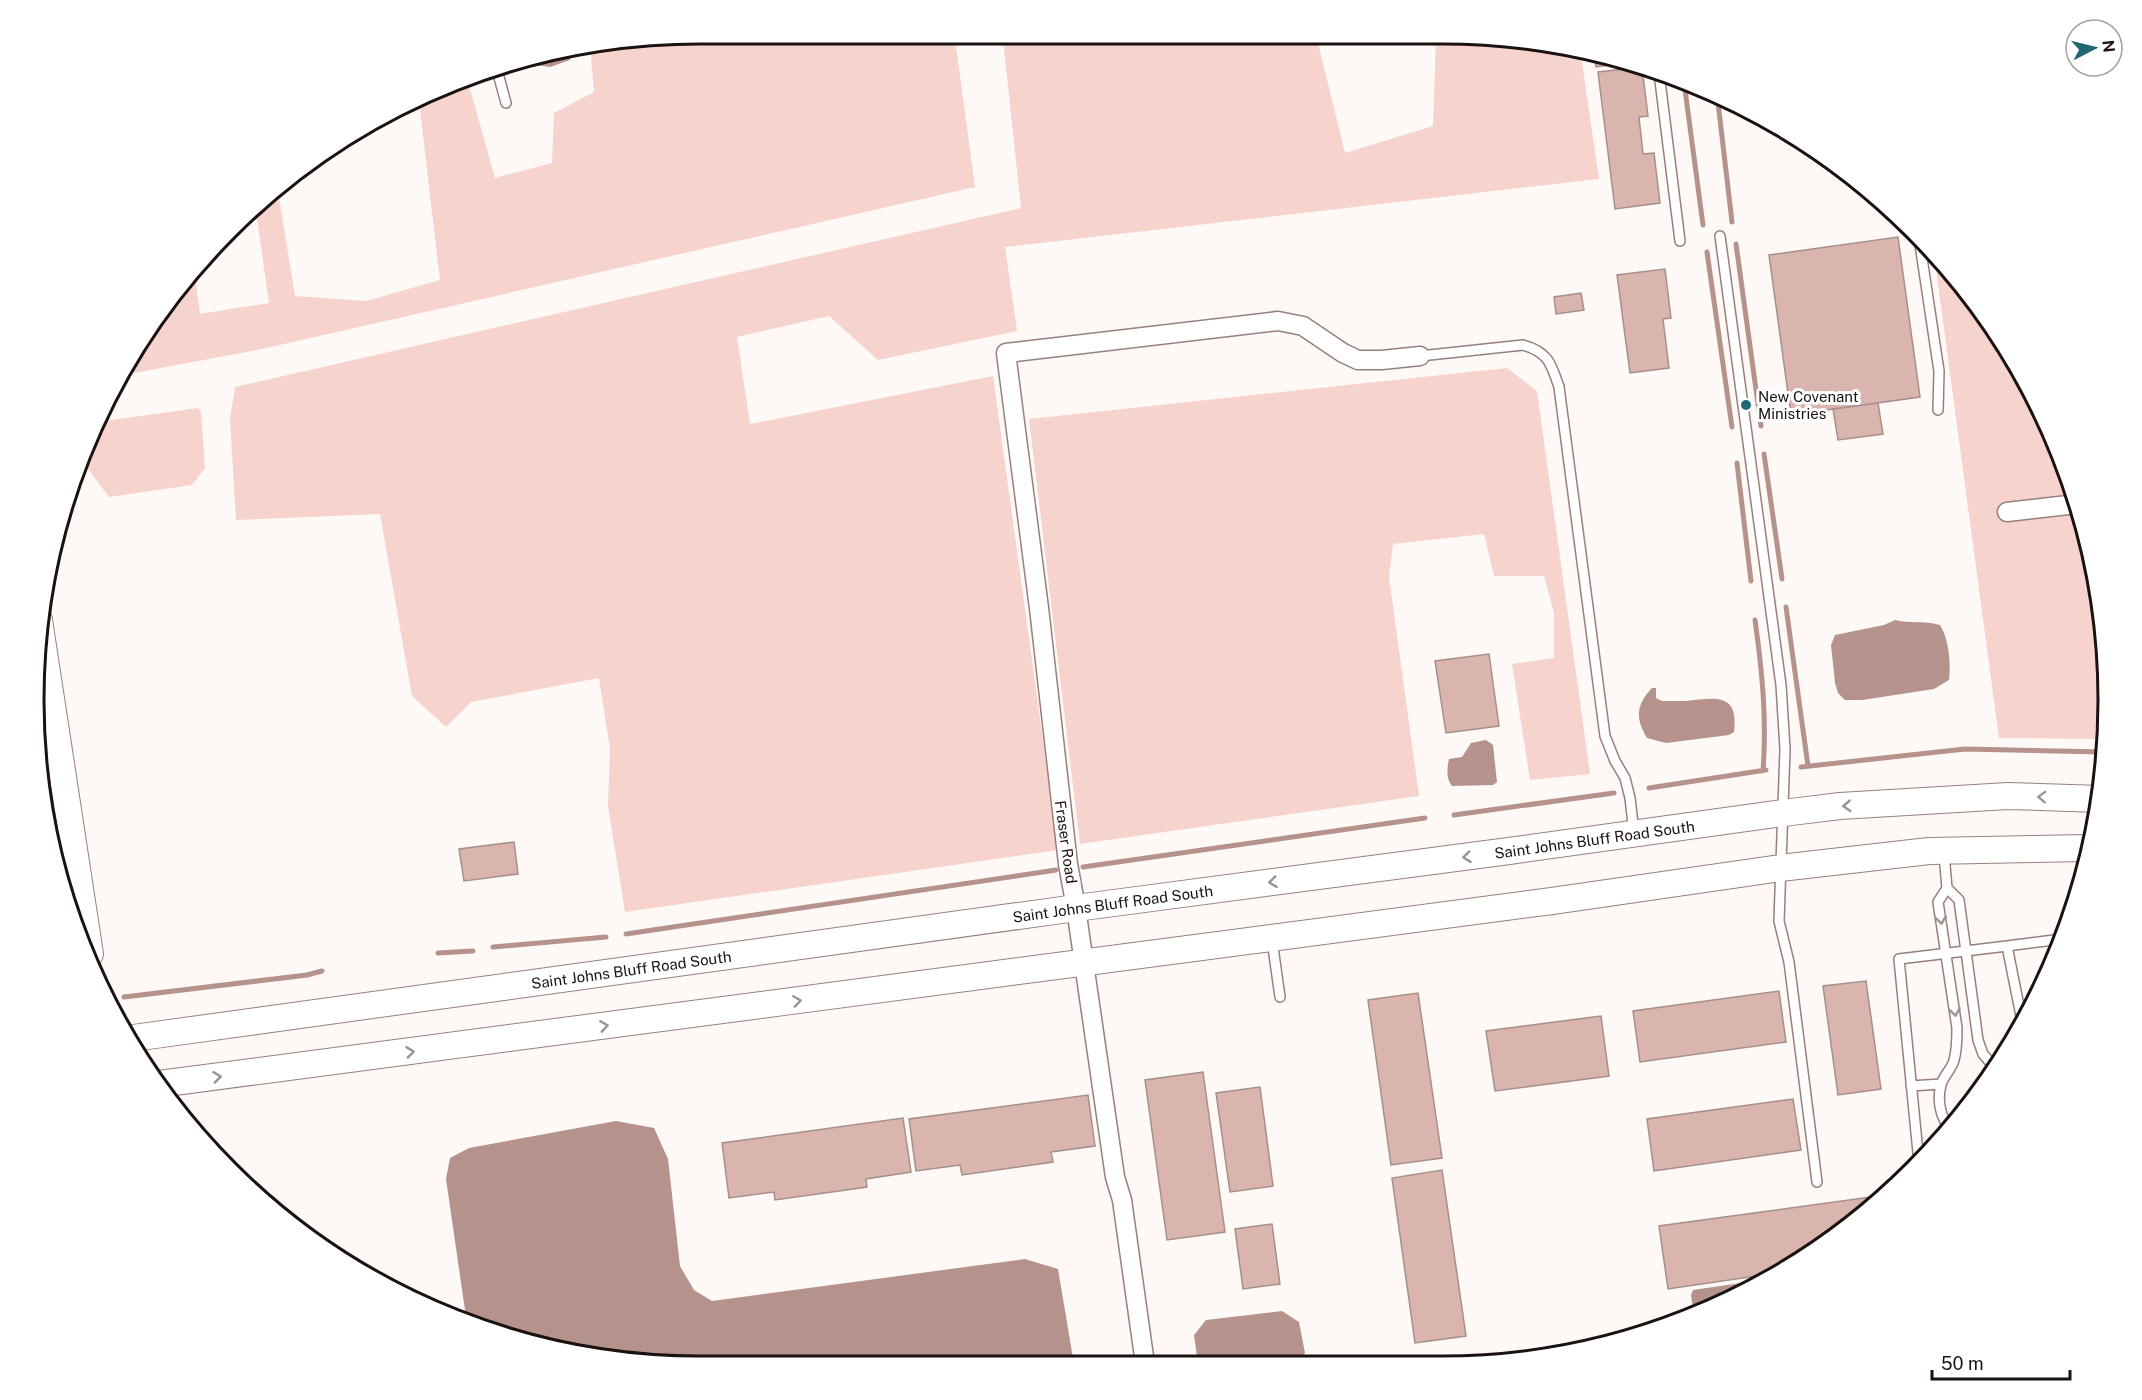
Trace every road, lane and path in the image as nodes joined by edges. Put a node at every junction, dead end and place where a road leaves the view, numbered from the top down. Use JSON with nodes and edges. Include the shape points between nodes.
{"nodes":[{"id":1,"x":498,"y":75,"type":"edge"},
{"id":2,"x":1660,"y":81,"type":"edge"},
{"id":3,"x":506,"y":103,"type":"dead end"},
{"id":4,"x":1720,"y":236,"type":"dead end"},
{"id":5,"x":1680,"y":240,"type":"dead end"},
{"id":6,"x":1921,"y":252,"type":"edge"},
{"id":7,"x":1420,"y":356,"type":"joint"},
{"id":8,"x":1938,"y":410,"type":"dead end"},
{"id":9,"x":2069,"y":505,"type":"edge"},
{"id":10,"x":2007,"y":512,"type":"dead end"},
{"id":11,"x":45,"y":659,"type":"edge"},
{"id":12,"x":2091,"y":799,"type":"edge"},
{"id":13,"x":1783,"y":813,"type":"junction"},
{"id":14,"x":1634,"y":834,"type":"junction"},
{"id":15,"x":2081,"y":848,"type":"edge"},
{"id":16,"x":1943,"y":851,"type":"junction"},
{"id":17,"x":1780,"y":868,"type":"junction"},
{"id":18,"x":1947,"y":888,"type":"junction"},
{"id":19,"x":1076,"y":908,"type":"junction"},
{"id":20,"x":87,"y":935,"type":"edge"},
{"id":21,"x":1271,"y":937,"type":"junction"},
{"id":22,"x":2053,"y":940,"type":"edge"},
{"id":23,"x":2007,"y":946,"type":"junction"},
{"id":24,"x":1967,"y":951,"type":"junction"},
{"id":25,"x":1946,"y":954,"type":"junction"},
{"id":26,"x":1084,"y":962,"type":"junction"},
{"id":27,"x":1280,"y":997,"type":"dead end"},
{"id":28,"x":2020,"y":1011,"type":"edge"},
{"id":29,"x":137,"y":1037,"type":"edge"},
{"id":30,"x":1990,"y":1062,"type":"edge"},
{"id":31,"x":167,"y":1083,"type":"edge"},
{"id":32,"x":1941,"y":1084,"type":"junction"},
{"id":33,"x":1911,"y":1086,"type":"junction"},
{"id":34,"x":1945,"y":1122,"type":"edge"},
{"id":35,"x":1918,"y":1152,"type":"edge"},
{"id":36,"x":1816,"y":1182,"type":"dead end"},
{"id":37,"x":1144,"y":1356,"type":"edge"}],
"edges":[{"from":1,"to":3,"type":"lane"},
{"from":2,"to":5,"type":"lane"},
{"from":4,"to":13,"type":"lane","via":[[1781,684]]},
{"from":6,"to":8,"type":"lane","via":[[1939,371]]},
{"from":7,"to":14,"type":"lane","via":[[1523,345],[1539,350],[1552,367],[1560,387],[1605,736],[1625,778]]},
{"from":7,"to":19,"type":"street","name":"Fraser Road","via":[[1358,360],[1303,326],[1278,321],[1006,353]]},
{"from":9,"to":10,"type":"street"},
{"from":11,"to":20,"type":"main road"},
{"from":12,"to":13,"type":"main road","name":"Saint Johns Bluff Road South","one_way":true,"via":[[2008,796]]},
{"from":13,"to":14,"type":"main road","name":"Saint Johns Bluff Road South"},
{"from":13,"to":17,"type":"lane"},
{"from":14,"to":19,"type":"main road","name":"Saint Johns Bluff Road South","one_way":true},
{"from":15,"to":16,"type":"main road"},
{"from":16,"to":17,"type":"main road"},
{"from":16,"to":18,"type":"lane"},
{"from":17,"to":21,"type":"main road"},
{"from":17,"to":36,"type":"lane","via":[[1779,921],[1789,962]]},
{"from":18,"to":24,"type":"lane","via":[[1959,900]]},
{"from":18,"to":25,"type":"lane","one_way":true,"via":[[1938,902]]},
{"from":19,"to":26,"type":"street","name":"Fraser Road"},
{"from":19,"to":29,"type":"main road","name":"Saint Johns Bluff Road South"},
{"from":21,"to":26,"type":"main road"},
{"from":21,"to":27,"type":"lane"},
{"from":22,"to":23,"type":"lane"},
{"from":23,"to":24,"type":"lane"},
{"from":23,"to":28,"type":"lane"},
{"from":24,"to":25,"type":"lane"},
{"from":24,"to":30,"type":"lane","via":[[1978,1040]]},
{"from":25,"to":32,"type":"lane","one_way":true,"via":[[1957,1045],[1954,1063]]},
{"from":25,"to":33,"type":"lane","via":[[1899,959]]},
{"from":31,"to":26,"type":"main road","one_way":true},
{"from":26,"to":37,"type":"street","name":"Fraser Road"},
{"from":32,"to":33,"type":"lane"},
{"from":32,"to":34,"type":"lane","via":[[1939,1103]]},
{"from":33,"to":35,"type":"lane"}]}
